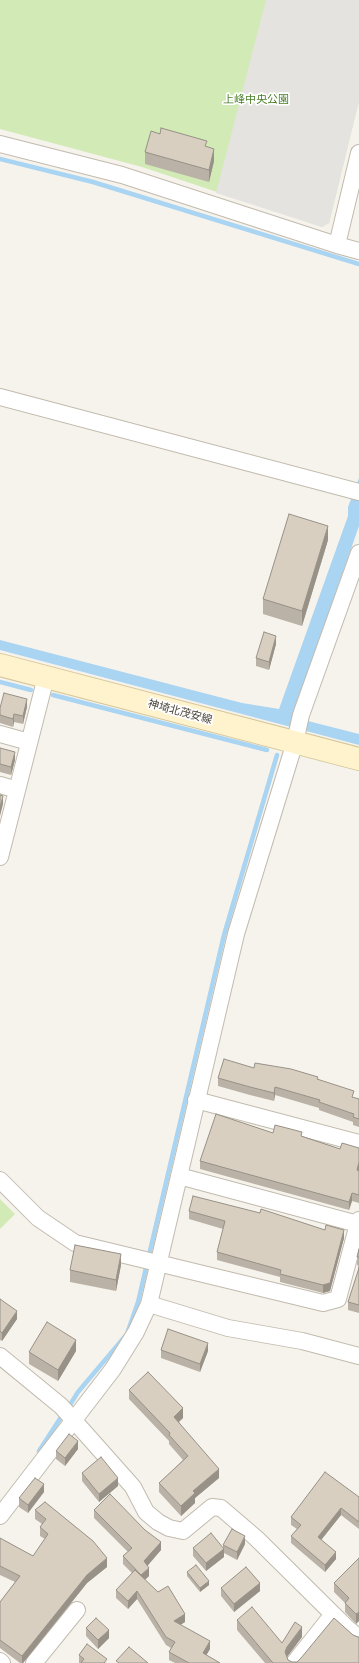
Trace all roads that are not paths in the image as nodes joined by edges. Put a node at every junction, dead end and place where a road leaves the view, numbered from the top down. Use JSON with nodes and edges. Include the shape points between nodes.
{"nodes":[{"id":1,"x":0,"y":144,"type":"edge"},
{"id":2,"x":359,"y":153,"type":"edge"},
{"id":3,"x":337,"y":245,"type":"junction"},
{"id":4,"x":359,"y":251,"type":"edge"},
{"id":5,"x":0,"y":397,"type":"edge"},
{"id":6,"x":354,"y":491,"type":"edge"},
{"id":7,"x":359,"y":553,"type":"edge"},
{"id":8,"x":0,"y":665,"type":"edge"},
{"id":9,"x":46,"y":677,"type":"junction"},
{"id":10,"x":298,"y":729,"type":"junction"},
{"id":11,"x":0,"y":734,"type":"edge"},
{"id":12,"x":29,"y":742,"type":"junction"},
{"id":13,"x":359,"y":759,"type":"edge"},
{"id":14,"x":0,"y":785,"type":"edge"},
{"id":15,"x":17,"y":790,"type":"junction"},
{"id":16,"x":0,"y":857,"type":"edge"},
{"id":17,"x":196,"y":1100,"type":"junction"},
{"id":18,"x":359,"y":1143,"type":"edge"},
{"id":19,"x":179,"y":1176,"type":"junction"},
{"id":20,"x":0,"y":1180,"type":"edge"},
{"id":21,"x":359,"y":1222,"type":"edge"},
{"id":22,"x":159,"y":1262,"type":"junction"},
{"id":23,"x":149,"y":1304,"type":"junction"},
{"id":24,"x":0,"y":1356,"type":"edge"},
{"id":25,"x":359,"y":1356,"type":"edge"},
{"id":26,"x":74,"y":1420,"type":"junction"},
{"id":27,"x":0,"y":1516,"type":"edge"},
{"id":28,"x":78,"y":1610,"type":"dead end"},
{"id":29,"x":333,"y":1614,"type":"junction"},
{"id":30,"x":359,"y":1638,"type":"edge"},
{"id":31,"x":0,"y":1661,"type":"edge"},
{"id":32,"x":2,"y":1663,"type":"edge"},
{"id":33,"x":34,"y":1663,"type":"edge"},
{"id":34,"x":294,"y":1663,"type":"edge"}],
"edges":[{"from":1,"to":3,"type":"street","via":[[122,175]]},
{"from":2,"to":3,"type":"street"},
{"from":3,"to":4,"type":"street"},
{"from":5,"to":6,"type":"street"},
{"from":7,"to":10,"type":"street"},
{"from":8,"to":9,"type":"main road","name":"神埼北茂安線"},
{"from":9,"to":10,"type":"main road","name":"神埼北茂安線"},
{"from":9,"to":12,"type":"street"},
{"from":10,"to":13,"type":"main road","name":"神埼北茂安線"},
{"from":10,"to":17,"type":"street","via":[[236,934]]},
{"from":11,"to":12,"type":"street"},
{"from":12,"to":15,"type":"street"},
{"from":14,"to":15,"type":"street"},
{"from":15,"to":16,"type":"street"},
{"from":17,"to":18,"type":"street"},
{"from":17,"to":19,"type":"street"},
{"from":19,"to":21,"type":"street"},
{"from":19,"to":22,"type":"street"},
{"from":20,"to":22,"type":"street","via":[[38,1218],[75,1243]]},
{"from":21,"to":22,"type":"street","via":[[338,1299],[323,1304]]},
{"from":22,"to":23,"type":"street"},
{"from":23,"to":25,"type":"street","via":[[228,1328],[302,1341]]},
{"from":23,"to":26,"type":"street","via":[[136,1332],[113,1369]]},
{"from":24,"to":26,"type":"street","via":[[61,1406]]},
{"from":26,"to":27,"type":"street"},
{"from":26,"to":29,"type":"street","via":[[133,1487],[146,1512],[158,1522],[169,1528],[184,1530],[212,1507],[221,1508],[256,1538]]},
{"from":28,"to":33,"type":"street"},
{"from":29,"to":30,"type":"street"},
{"from":29,"to":34,"type":"street"},
{"from":31,"to":32,"type":"street"}]}
